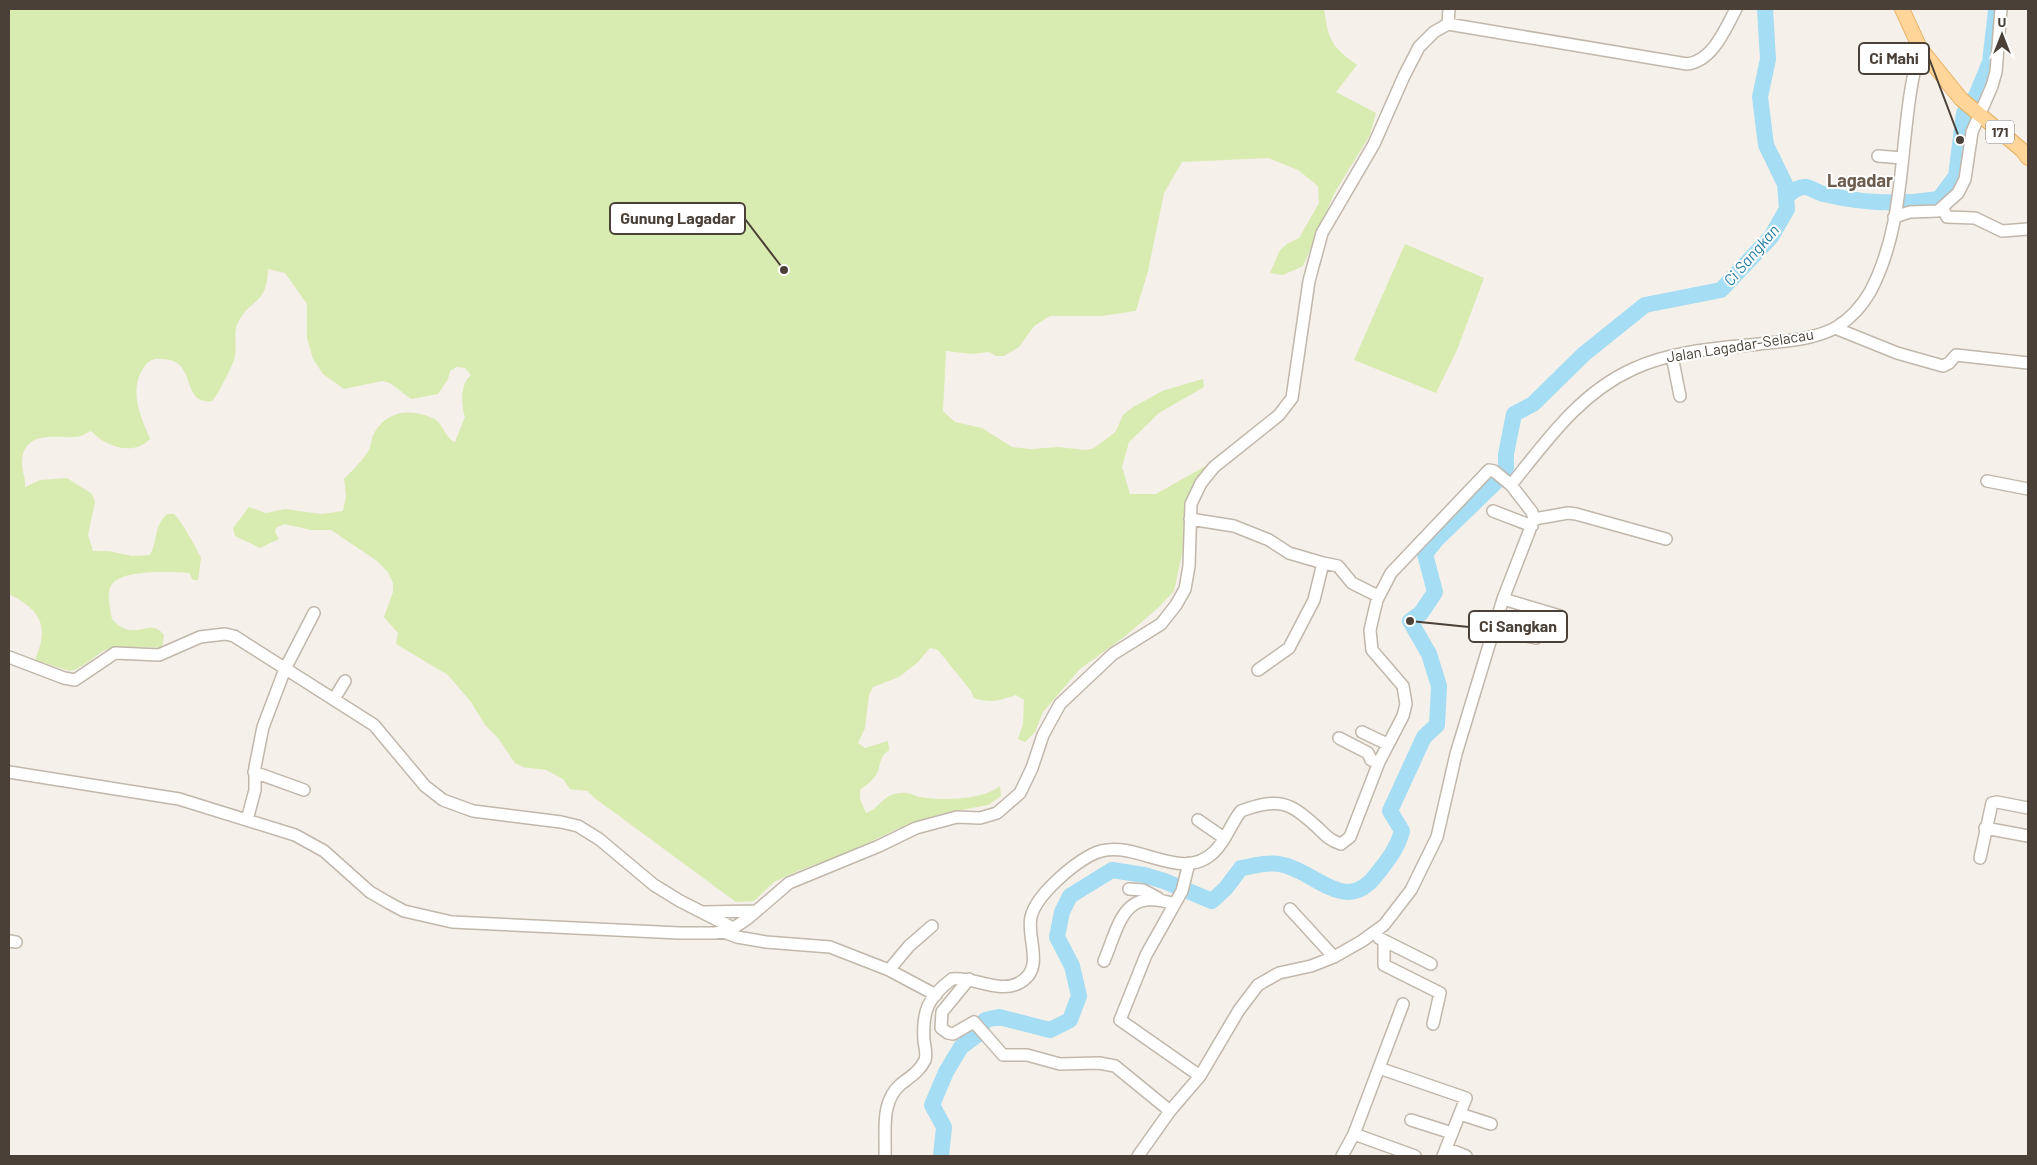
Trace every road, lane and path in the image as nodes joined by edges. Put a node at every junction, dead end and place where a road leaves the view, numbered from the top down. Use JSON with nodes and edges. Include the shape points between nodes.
{"nodes":[{"id":1,"x":1449,"y":9,"type":"edge"},
{"id":2,"x":1736,"y":9,"type":"edge"},
{"id":3,"x":1902,"y":9,"type":"edge"},
{"id":4,"x":2001,"y":9,"type":"edge"},
{"id":5,"x":1448,"y":24,"type":"junction"},
{"id":6,"x":1920,"y":48,"type":"junction"},
{"id":7,"x":1970,"y":107,"type":"junction"},
{"id":8,"x":1878,"y":156,"type":"dead end"},
{"id":9,"x":1902,"y":158,"type":"junction"},
{"id":10,"x":2028,"y":158,"type":"edge"},
{"id":11,"x":1896,"y":206,"type":"junction"},
{"id":12,"x":1943,"y":209,"type":"junction"},
{"id":13,"x":2028,"y":229,"type":"edge"},
{"id":14,"x":1835,"y":328,"type":"junction"},
{"id":15,"x":1672,"y":356,"type":"junction"},
{"id":16,"x":2028,"y":363,"type":"edge"},
{"id":17,"x":1680,"y":396,"type":"dead end"},
{"id":18,"x":1987,"y":481,"type":"dead end"},
{"id":19,"x":1510,"y":484,"type":"junction"},
{"id":20,"x":2028,"y":488,"type":"edge"},
{"id":21,"x":1493,"y":511,"type":"dead end"},
{"id":22,"x":1190,"y":519,"type":"junction"},
{"id":23,"x":1533,"y":523,"type":"junction"},
{"id":24,"x":1666,"y":539,"type":"dead end"},
{"id":25,"x":1323,"y":563,"type":"junction"},
{"id":26,"x":1374,"y":594,"type":"junction"},
{"id":27,"x":1503,"y":599,"type":"junction"},
{"id":28,"x":314,"y":613,"type":"dead end"},
{"id":29,"x":1560,"y":616,"type":"dead end"},
{"id":30,"x":1494,"y":629,"type":"junction"},
{"id":31,"x":1536,"y":638,"type":"dead end"},
{"id":32,"x":9,"y":657,"type":"edge"},
{"id":33,"x":285,"y":669,"type":"junction"},
{"id":34,"x":1258,"y":670,"type":"dead end"},
{"id":35,"x":345,"y":681,"type":"dead end"},
{"id":36,"x":334,"y":699,"type":"junction"},
{"id":37,"x":1362,"y":732,"type":"dead end"},
{"id":38,"x":1339,"y":738,"type":"dead end"},
{"id":39,"x":1384,"y":742,"type":"junction"},
{"id":40,"x":1374,"y":761,"type":"junction"},
{"id":41,"x":9,"y":772,"type":"edge"},
{"id":42,"x":254,"y":772,"type":"junction"},
{"id":43,"x":304,"y":790,"type":"dead end"},
{"id":44,"x":2028,"y":808,"type":"edge"},
{"id":45,"x":248,"y":820,"type":"junction"},
{"id":46,"x":1198,"y":820,"type":"dead end"},
{"id":47,"x":1985,"y":828,"type":"junction"},
{"id":48,"x":1219,"y":834,"type":"junction"},
{"id":49,"x":2028,"y":836,"type":"edge"},
{"id":50,"x":1980,"y":858,"type":"dead end"},
{"id":51,"x":1189,"y":863,"type":"junction"},
{"id":52,"x":1129,"y":889,"type":"dead end"},
{"id":53,"x":1159,"y":899,"type":"junction"},
{"id":54,"x":1174,"y":904,"type":"junction"},
{"id":55,"x":1290,"y":909,"type":"dead end"},
{"id":56,"x":756,"y":911,"type":"junction"},
{"id":57,"x":703,"y":912,"type":"junction"},
{"id":58,"x":932,"y":926,"type":"dead end"},
{"id":59,"x":728,"y":930,"type":"junction"},
{"id":60,"x":1374,"y":934,"type":"junction"},
{"id":61,"x":1384,"y":941,"type":"junction"},
{"id":62,"x":1334,"y":958,"type":"junction"},
{"id":63,"x":1104,"y":961,"type":"dead end"},
{"id":64,"x":1431,"y":964,"type":"dead end"},
{"id":65,"x":889,"y":970,"type":"junction"},
{"id":66,"x":969,"y":978,"type":"junction"},
{"id":67,"x":929,"y":992,"type":"junction"},
{"id":68,"x":1403,"y":1004,"type":"dead end"},
{"id":69,"x":1433,"y":1024,"type":"dead end"},
{"id":70,"x":1379,"y":1068,"type":"junction"},
{"id":71,"x":1200,"y":1076,"type":"junction"},
{"id":72,"x":1170,"y":1111,"type":"junction"},
{"id":73,"x":1460,"y":1114,"type":"junction"},
{"id":74,"x":1411,"y":1120,"type":"dead end"},
{"id":75,"x":1491,"y":1124,"type":"dead end"},
{"id":76,"x":1452,"y":1133,"type":"junction"},
{"id":77,"x":1354,"y":1134,"type":"junction"},
{"id":78,"x":1444,"y":1152,"type":"edge"},
{"id":79,"x":885,"y":1156,"type":"edge"},
{"id":80,"x":1138,"y":1156,"type":"edge"},
{"id":81,"x":1342,"y":1156,"type":"edge"},
{"id":82,"x":1415,"y":1156,"type":"edge"},
{"id":83,"x":1466,"y":1156,"type":"edge"}],
"edges":[{"from":1,"to":5,"type":"street"},
{"from":2,"to":5,"type":"street","via":[[1713,48],[1700,60],[1687,64]]},
{"from":3,"to":6,"type":"main road","number":"171"},
{"from":4,"to":7,"type":"street","via":[[1996,72]]},
{"from":5,"to":22,"type":"street","via":[[1442,25],[1419,47],[1374,144],[1322,233],[1309,281],[1292,398],[1263,429],[1214,467],[1194,493]]},
{"from":6,"to":7,"type":"main road","number":"171"},
{"from":6,"to":9,"type":"street","name":"Jalan Lagadar-Selacau","via":[[1911,80]]},
{"from":7,"to":10,"type":"main road","number":"171"},
{"from":7,"to":12,"type":"street","via":[[1971,136],[1963,184]]},
{"from":8,"to":9,"type":"street"},
{"from":9,"to":11,"type":"street","name":"Jalan Lagadar-Selacau"},
{"from":11,"to":12,"type":"street","via":[[1910,212]]},
{"from":11,"to":14,"type":"street","name":"Jalan Lagadar-Selacau","via":[[1888,246],[1869,292],[1854,314]]},
{"from":12,"to":13,"type":"street","via":[[1947,218],[1975,218],[2002,231]]},
{"from":14,"to":15,"type":"street","name":"Jalan Lagadar-Selacau","via":[[1792,341]]},
{"from":14,"to":16,"type":"street","via":[[1897,353],[1943,366],[1956,355]]},
{"from":15,"to":17,"type":"street"},
{"from":15,"to":19,"type":"street","name":"Jalan Lagadar-Selacau","via":[[1634,368],[1593,393],[1570,413]]},
{"from":18,"to":20,"type":"street"},
{"from":19,"to":23,"type":"street","via":[[1532,512]]},
{"from":19,"to":26,"type":"street","via":[[1493,470],[1488,470]]},
{"from":21,"to":23,"type":"street"},
{"from":22,"to":25,"type":"street","via":[[1234,526],[1269,540],[1289,553]]},
{"from":22,"to":56,"type":"street","via":[[1187,581],[1176,606],[1161,624],[1113,654],[1060,704],[1043,735],[1027,780],[1011,803],[988,817],[958,817],[916,828],[789,883]]},
{"from":23,"to":24,"type":"street","via":[[1568,513]]},
{"from":23,"to":27,"type":"street"},
{"from":25,"to":26,"type":"street","via":[[1338,566],[1352,583]]},
{"from":25,"to":34,"type":"street","via":[[1314,600],[1289,648]]},
{"from":26,"to":39,"type":"street","via":[[1370,630],[1372,650],[1398,679],[1406,699],[1403,716]]},
{"from":27,"to":29,"type":"street"},
{"from":27,"to":30,"type":"street"},
{"from":28,"to":33,"type":"street"},
{"from":30,"to":31,"type":"street"},
{"from":30,"to":60,"type":"street","via":[[1456,754],[1437,837],[1401,904]]},
{"from":32,"to":33,"type":"street","via":[[75,680],[115,653],[159,655],[200,636],[225,634],[250,644]]},
{"from":33,"to":36,"type":"street"},
{"from":33,"to":42,"type":"street","via":[[263,727]]},
{"from":35,"to":36,"type":"street"},
{"from":36,"to":57,"type":"street","via":[[374,725],[424,786],[443,800],[473,811],[578,826],[654,884]]},
{"from":37,"to":39,"type":"street"},
{"from":38,"to":40,"type":"street","via":[[1368,753]]},
{"from":39,"to":40,"type":"street"},
{"from":40,"to":48,"type":"street","via":[[1355,829],[1341,844],[1332,841],[1299,810],[1286,804],[1241,811]]},
{"from":41,"to":45,"type":"street","via":[[170,797]]},
{"from":42,"to":43,"type":"street"},
{"from":42,"to":45,"type":"street","via":[[256,779]]},
{"from":44,"to":47,"type":"street","via":[[1994,802]]},
{"from":45,"to":59,"type":"street","via":[[294,835],[324,852],[370,892],[404,911],[428,917],[452,922],[679,932]]},
{"from":46,"to":48,"type":"street"},
{"from":47,"to":49,"type":"street"},
{"from":47,"to":50,"type":"street"},
{"from":48,"to":51,"type":"street","via":[[1213,854]]},
{"from":51,"to":54,"type":"street","via":[[1184,888]]},
{"from":51,"to":66,"type":"street","via":[[1165,862],[1123,850],[1093,854],[1070,868],[1033,910],[1029,927],[1033,964],[1027,976],[1010,986]]},
{"from":52,"to":53,"type":"street","via":[[1143,890]]},
{"from":53,"to":54,"type":"street"},
{"from":53,"to":63,"type":"street","via":[[1135,902],[1126,911]]},
{"from":54,"to":71,"type":"street","via":[[1146,955],[1120,1020]]},
{"from":55,"to":62,"type":"street"},
{"from":56,"to":57,"type":"street"},
{"from":56,"to":59,"type":"street"},
{"from":57,"to":59,"type":"street"},
{"from":58,"to":65,"type":"street"},
{"from":59,"to":65,"type":"street","via":[[737,937],[766,942],[819,944]]},
{"from":60,"to":61,"type":"street"},
{"from":60,"to":62,"type":"street"},
{"from":61,"to":64,"type":"street"},
{"from":61,"to":69,"type":"street","via":[[1384,965],[1440,993]]},
{"from":62,"to":71,"type":"street","via":[[1279,973],[1258,985],[1239,1010]]},
{"from":65,"to":67,"type":"street"},
{"from":66,"to":67,"type":"street","via":[[952,978]]},
{"from":66,"to":72,"type":"street","via":[[942,1012],[941,1028],[948,1033],[953,1034],[976,1022],[1003,1054],[1027,1055],[1060,1064],[1114,1066]]},
{"from":67,"to":79,"type":"street","via":[[923,1017],[925,1058],[917,1071],[892,1093],[887,1105]]},
{"from":68,"to":70,"type":"street"},
{"from":70,"to":73,"type":"street","via":[[1465,1097]]},
{"from":70,"to":77,"type":"street"},
{"from":71,"to":72,"type":"street"},
{"from":72,"to":80,"type":"street"},
{"from":73,"to":75,"type":"street"},
{"from":73,"to":76,"type":"street"},
{"from":74,"to":76,"type":"street"},
{"from":76,"to":78,"type":"street"},
{"from":77,"to":81,"type":"street"},
{"from":77,"to":82,"type":"street"},
{"from":78,"to":83,"type":"street"}]}
